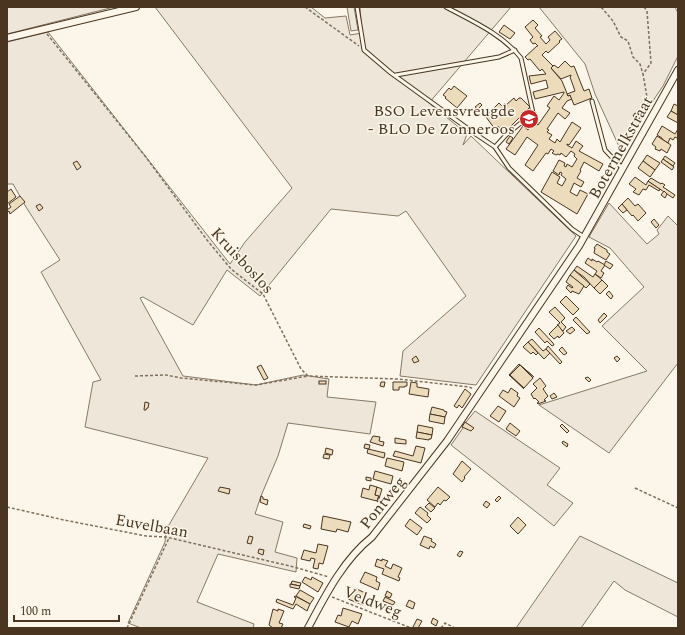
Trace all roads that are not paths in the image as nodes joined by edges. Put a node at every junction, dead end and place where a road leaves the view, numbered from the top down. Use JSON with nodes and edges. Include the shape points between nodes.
{"nodes":[{"id":1,"x":136,"y":7,"type":"edge"},
{"id":2,"x":357,"y":7,"type":"edge"},
{"id":3,"x":446,"y":7,"type":"edge"},
{"id":4,"x":7,"y":38,"type":"edge"},
{"id":5,"x":515,"y":50,"type":"junction"},
{"id":6,"x":678,"y":70,"type":"edge"},
{"id":7,"x":396,"y":75,"type":"junction"},
{"id":8,"x":592,"y":101,"type":"dead end"},
{"id":9,"x":495,"y":147,"type":"junction"},
{"id":10,"x":623,"y":169,"type":"junction"},
{"id":11,"x":584,"y":238,"type":"junction"},
{"id":12,"x":479,"y":393,"type":"joint"},
{"id":13,"x":308,"y":628,"type":"edge"}],
"edges":[{"from":1,"to":4,"type":"street"},
{"from":2,"to":7,"type":"lane","via":[[364,50]]},
{"from":3,"to":5,"type":"lane","via":[[496,35]]},
{"from":5,"to":7,"type":"lane","via":[[499,57]]},
{"from":5,"to":9,"type":"lane","via":[[521,58],[533,113]]},
{"from":6,"to":10,"type":"street","name":"Botermelkstraat"},
{"from":7,"to":9,"type":"lane"},
{"from":8,"to":10,"type":"lane","via":[[605,150]]},
{"from":9,"to":11,"type":"lane","via":[[509,168]]},
{"from":10,"to":11,"type":"street","name":"Botermelkstraat"},
{"from":11,"to":12,"type":"street","name":"Botermelkstraat"},
{"from":12,"to":13,"type":"street","name":"Pontweg","via":[[447,441],[335,581]]}]}
